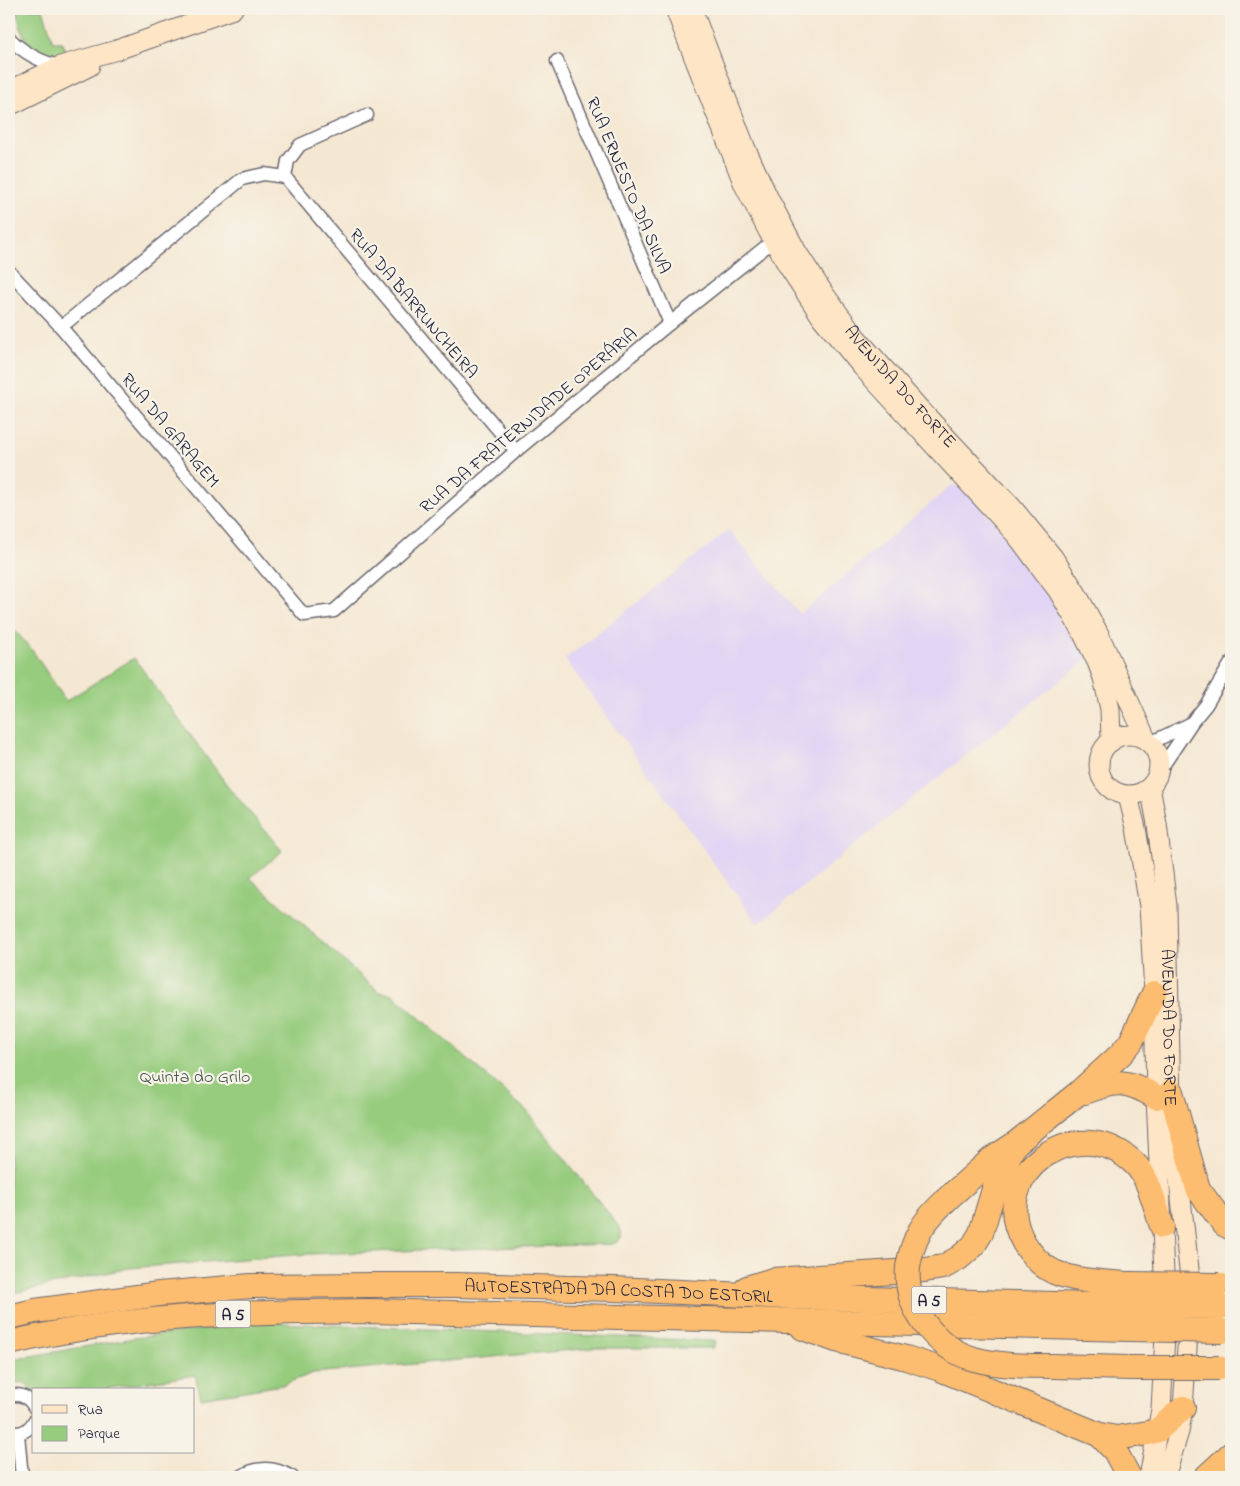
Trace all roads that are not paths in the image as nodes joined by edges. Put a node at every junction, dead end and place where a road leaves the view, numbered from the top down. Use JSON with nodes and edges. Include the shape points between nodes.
{"nodes":[{"id":1,"x":233,"y":9,"type":"edge"},
{"id":2,"x":675,"y":9,"type":"edge"},
{"id":3,"x":692,"y":9,"type":"edge"},
{"id":4,"x":9,"y":38,"type":"edge"},
{"id":5,"x":117,"y":50,"type":"junction"},
{"id":6,"x":557,"y":61,"type":"dead end"},
{"id":7,"x":60,"y":66,"type":"junction"},
{"id":8,"x":9,"y":91,"type":"edge"},
{"id":9,"x":9,"y":106,"type":"edge"},
{"id":10,"x":367,"y":115,"type":"dead end"},
{"id":11,"x":285,"y":177,"type":"junction"},
{"id":12,"x":773,"y":241,"type":"junction"},
{"id":13,"x":9,"y":271,"type":"edge"},
{"id":14,"x":670,"y":323,"type":"junction"},
{"id":15,"x":61,"y":327,"type":"junction"},
{"id":16,"x":516,"y":451,"type":"junction"},
{"id":17,"x":304,"y":615,"type":"joint"},
{"id":18,"x":1231,"y":663,"type":"edge"},
{"id":19,"x":1192,"y":722,"type":"junction"},
{"id":20,"x":1111,"y":742,"type":"junction"},
{"id":21,"x":1149,"y":742,"type":"junction"},
{"id":22,"x":1154,"y":780,"type":"junction"},
{"id":23,"x":1128,"y":796,"type":"junction"},
{"id":24,"x":1154,"y":993,"type":"junction"},
{"id":25,"x":1076,"y":1095,"type":"junction"},
{"id":26,"x":1166,"y":1100,"type":"junction"},
{"id":27,"x":1015,"y":1144,"type":"junction"},
{"id":28,"x":1162,"y":1226,"type":"junction"},
{"id":29,"x":1231,"y":1228,"type":"edge"},
{"id":30,"x":728,"y":1294,"type":"junction"},
{"id":31,"x":1129,"y":1295,"type":"junction"},
{"id":32,"x":1226,"y":1296,"type":"edge"},
{"id":33,"x":9,"y":1317,"type":"edge"},
{"id":34,"x":787,"y":1322,"type":"junction"},
{"id":35,"x":1227,"y":1331,"type":"edge"},
{"id":36,"x":9,"y":1342,"type":"edge"},
{"id":37,"x":1225,"y":1368,"type":"edge"},
{"id":38,"x":9,"y":1396,"type":"edge"},
{"id":39,"x":32,"y":1404,"type":"edge"},
{"id":40,"x":1183,"y":1408,"type":"junction"},
{"id":41,"x":32,"y":1424,"type":"edge"},
{"id":42,"x":1158,"y":1430,"type":"junction"},
{"id":43,"x":13,"y":1433,"type":"edge"},
{"id":44,"x":1100,"y":1434,"type":"junction"},
{"id":45,"x":1231,"y":1454,"type":"edge"},
{"id":46,"x":22,"y":1477,"type":"edge"},
{"id":47,"x":240,"y":1477,"type":"edge"},
{"id":48,"x":292,"y":1477,"type":"edge"},
{"id":49,"x":1129,"y":1477,"type":"edge"},
{"id":50,"x":1148,"y":1477,"type":"edge"},
{"id":51,"x":1165,"y":1477,"type":"edge"},
{"id":52,"x":1206,"y":1477,"type":"edge"}],
"edges":[{"from":1,"to":5,"type":"street"},
{"from":2,"to":12,"type":"street","name":"AVENIDA DO FORTE","via":[[744,185]]},
{"from":3,"to":21,"type":"street","name":"AVENIDA DO FORTE","via":[[753,165],[797,252],[856,337],[1012,507],[1053,557],[1095,626]]},
{"from":4,"to":7,"type":"street","via":[[30,56]]},
{"from":5,"to":7,"type":"street"},
{"from":5,"to":9,"type":"street","via":[[81,72]]},
{"from":6,"to":14,"type":"street","name":"RUA ERNESTO DA SILVA"},
{"from":7,"to":8,"type":"street"},
{"from":10,"to":11,"type":"street","via":[[300,145],[288,161]]},
{"from":11,"to":15,"type":"street","via":[[264,174],[242,179]]},
{"from":11,"to":16,"type":"street","name":"RUA DA BARRUNCHEIRA"},
{"from":12,"to":14,"type":"street","name":"RUA DA FRATERNIDADE OPERÁRIA"},
{"from":12,"to":20,"type":"street","name":"AVENIDA DO FORTE","via":[[838,338],[1011,529],[1058,591],[1103,678],[1110,709]]},
{"from":13,"to":15,"type":"street","name":"RUA DA GARAGEM"},
{"from":14,"to":16,"type":"street","name":"RUA DA FRATERNIDADE OPERÁRIA"},
{"from":15,"to":17,"type":"street","name":"RUA DA GARAGEM"},
{"from":16,"to":17,"type":"street","name":"RUA DA FRATERNIDADE OPERÁRIA","via":[[334,611]]},
{"from":18,"to":19,"type":"street"},
{"from":19,"to":21,"type":"street"},
{"from":19,"to":22,"type":"street"},
{"from":20,"to":21,"type":"street","via":[[1125,735]]},
{"from":20,"to":23,"type":"street","via":[[1100,757],[1099,771],[1109,788]]},
{"from":21,"to":22,"type":"street","name":"AVENIDA DO FORTE","via":[[1160,765]]},
{"from":22,"to":23,"type":"street","via":[[1136,795]]},
{"from":22,"to":26,"type":"street","name":"AVENIDA DO FORTE","via":[[1168,906]]},
{"from":23,"to":24,"type":"street","name":"AVENIDA DO FORTE","via":[[1149,906]]},
{"from":24,"to":25,"type":"highway","via":[[1131,1042]]},
{"from":24,"to":26,"type":"street","name":"AVENIDA DO FORTE"},
{"from":25,"to":26,"type":"highway","via":[[1118,1083]]},
{"from":25,"to":27,"type":"highway"},
{"from":26,"to":28,"type":"street","name":"AVENIDA DO FORTE"},
{"from":26,"to":29,"type":"highway","via":[[1198,1189],[1224,1224]]},
{"from":26,"to":40,"type":"street","name":"AVENIDA DO FORTE","via":[[1189,1269]]},
{"from":27,"to":30,"type":"highway","via":[[997,1179],[981,1233],[973,1246],[943,1267],[773,1280]]},
{"from":27,"to":37,"type":"highway","bridge":true,"via":[[992,1159],[947,1199],[921,1229],[908,1267],[908,1280],[917,1310],[928,1329],[945,1345],[973,1359],[1007,1365]]},
{"from":28,"to":31,"type":"highway","via":[[1146,1182],[1136,1165],[1117,1151],[1094,1143],[1070,1144],[1045,1154],[1027,1172],[1017,1192],[1015,1216],[1022,1240],[1036,1260],[1054,1272]]},
{"from":28,"to":42,"type":"street","name":"AVENIDA DO FORTE","via":[[1166,1317]]},
{"from":30,"to":31,"type":"highway","name":"AUTOESTRADA DA COSTA DO ESTORIL","number":"A 5"},
{"from":30,"to":33,"type":"highway","name":"AUTOESTRADA DA COSTA DO ESTORIL","number":"A 5","via":[[456,1285],[251,1286],[150,1295]]},
{"from":31,"to":32,"type":"highway","name":"AUTOESTRADA DA COSTA DO ESTORIL","number":"A 5","bridge":true},
{"from":34,"to":35,"type":"highway","name":"AUTOESTRADA DA COSTA DO ESTORIL","number":"A 5","bridge":true},
{"from":34,"to":36,"type":"highway","name":"AUTOESTRADA DA COSTA DO ESTORIL","number":"A 5","via":[[311,1311],[118,1324]]},
{"from":34,"to":44,"type":"highway","via":[[836,1340],[940,1369]]},
{"from":38,"to":39,"type":"street","via":[[24,1396]]},
{"from":40,"to":42,"type":"highway"},
{"from":40,"to":51,"type":"street","name":"AVENIDA DO FORTE"},
{"from":41,"to":43,"type":"street","via":[[28,1430]]},
{"from":42,"to":44,"type":"highway","via":[[1117,1438]]},
{"from":42,"to":50,"type":"street","name":"AVENIDA DO FORTE"},
{"from":43,"to":46,"type":"street"},
{"from":44,"to":49,"type":"highway","via":[[1115,1451]]},
{"from":45,"to":52,"type":"highway"},
{"from":47,"to":48,"type":"street","via":[[268,1469]]}]}
